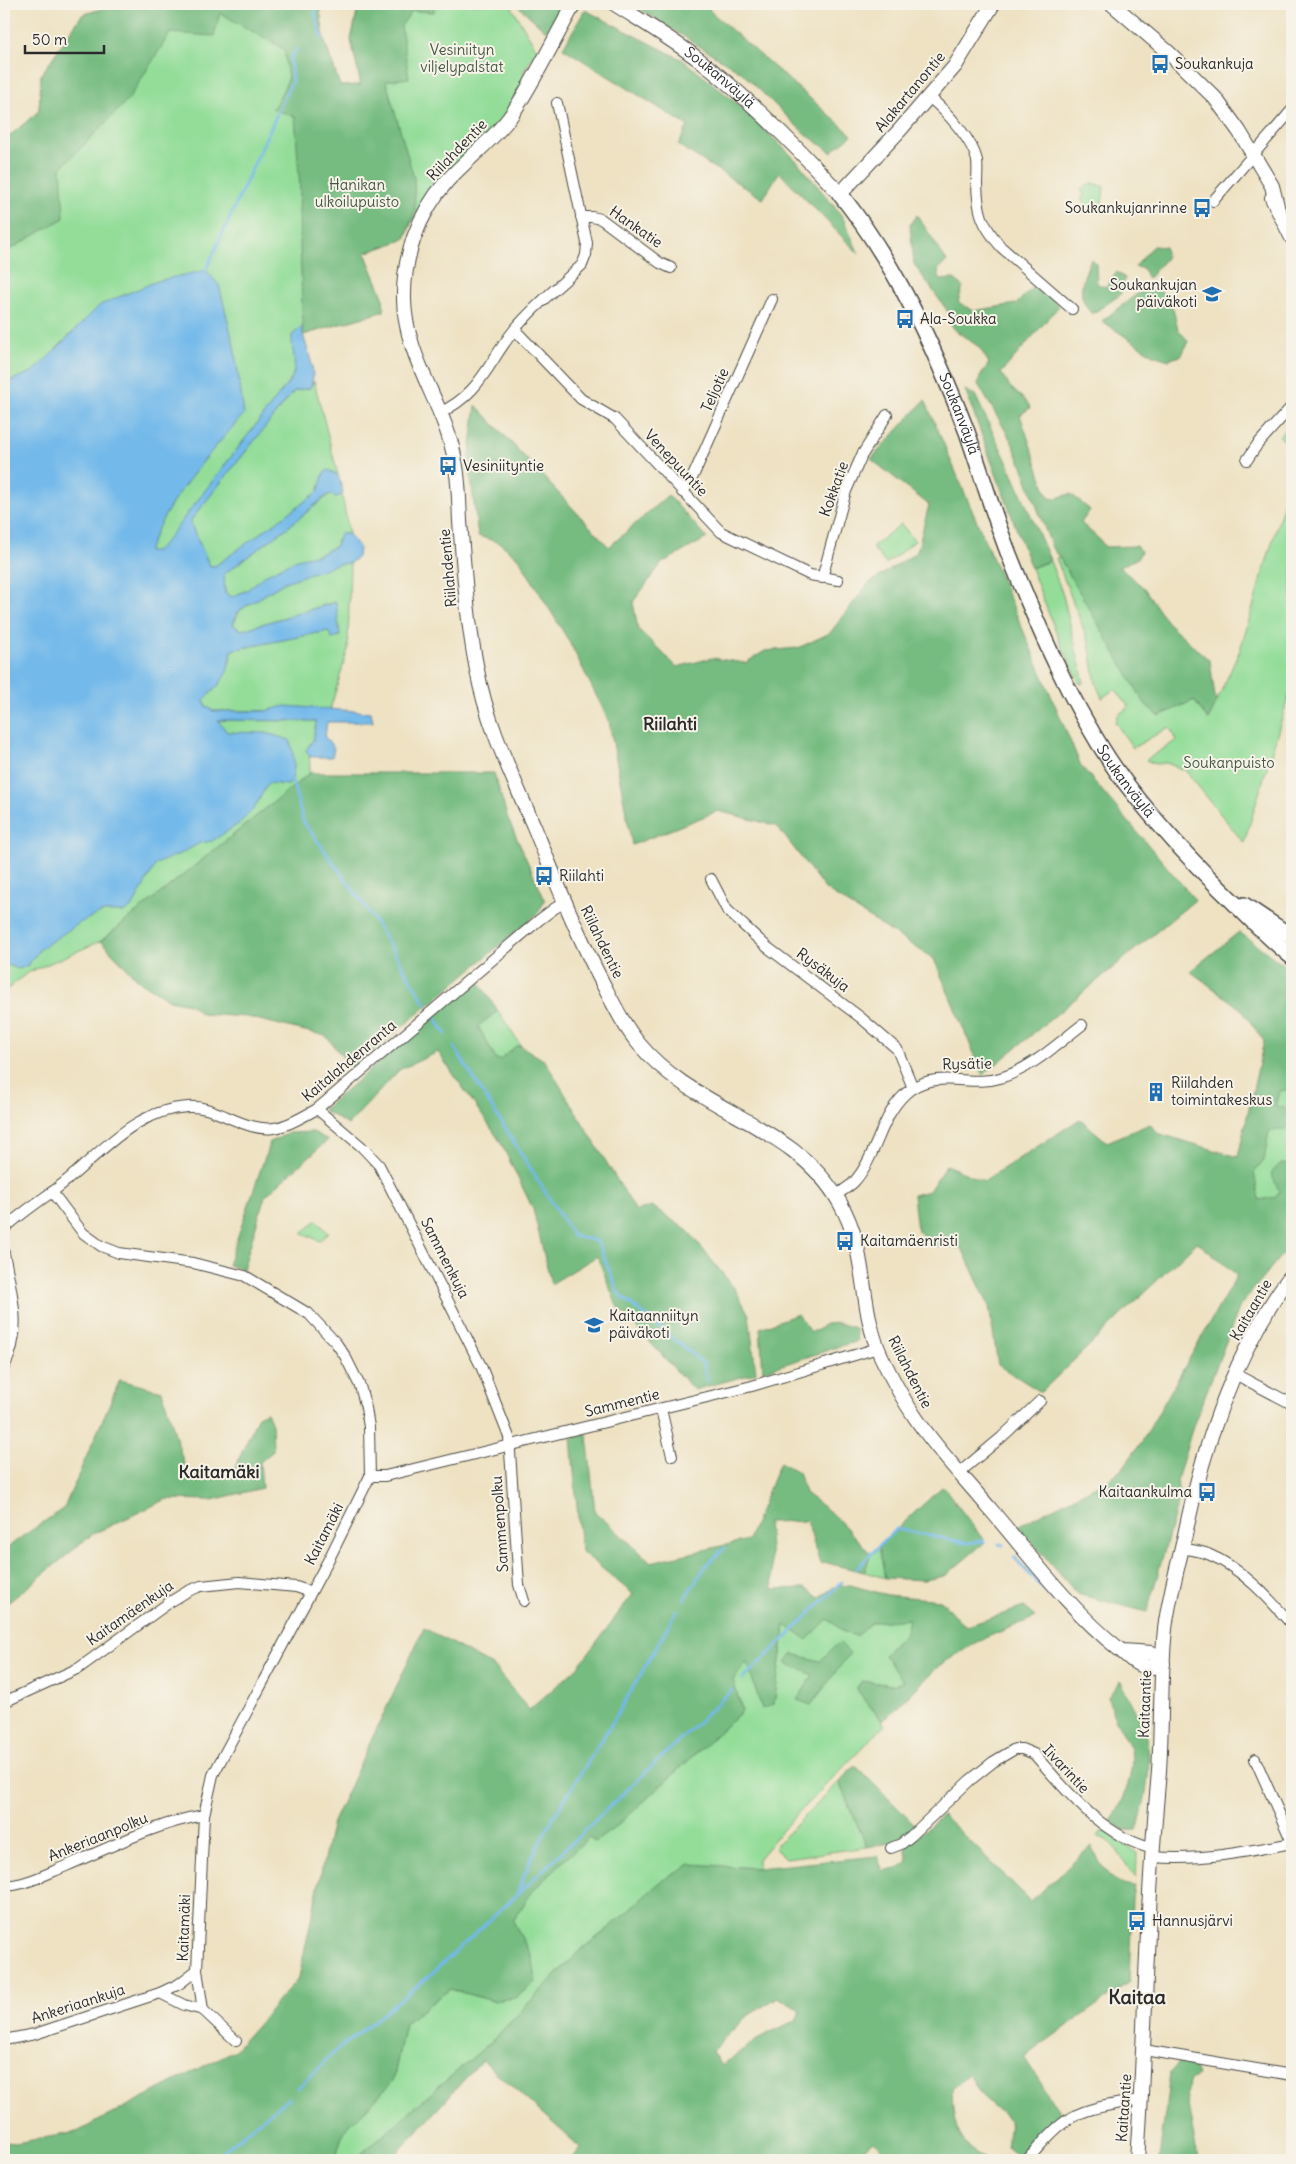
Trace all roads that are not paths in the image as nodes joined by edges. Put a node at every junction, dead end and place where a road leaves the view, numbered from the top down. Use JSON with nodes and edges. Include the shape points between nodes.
{"nodes":[{"id":1,"x":574,"y":4,"type":"edge"},
{"id":2,"x":615,"y":4,"type":"edge"},
{"id":3,"x":993,"y":4,"type":"edge"},
{"id":4,"x":1112,"y":4,"type":"edge"},
{"id":5,"x":929,"y":97,"type":"junction"},
{"id":6,"x":557,"y":104,"type":"dead end"},
{"id":7,"x":1292,"y":110,"type":"edge"},
{"id":8,"x":1252,"y":154,"type":"junction"},
{"id":9,"x":840,"y":194,"type":"junction"},
{"id":10,"x":1213,"y":201,"type":"dead end"},
{"id":11,"x":581,"y":218,"type":"junction"},
{"id":12,"x":1292,"y":238,"type":"edge"},
{"id":13,"x":671,"y":268,"type":"dead end"},
{"id":14,"x":772,"y":299,"type":"dead end"},
{"id":15,"x":1072,"y":309,"type":"dead end"},
{"id":16,"x":515,"y":330,"type":"junction"},
{"id":17,"x":1292,"y":406,"type":"edge"},
{"id":18,"x":439,"y":413,"type":"junction"},
{"id":19,"x":887,"y":415,"type":"dead end"},
{"id":20,"x":1246,"y":460,"type":"dead end"},
{"id":21,"x":682,"y":492,"type":"junction"},
{"id":22,"x":822,"y":578,"type":"junction"},
{"id":23,"x":838,"y":580,"type":"dead end"},
{"id":24,"x":711,"y":879,"type":"dead end"},
{"id":25,"x":1220,"y":889,"type":"junction"},
{"id":26,"x":565,"y":904,"type":"junction"},
{"id":27,"x":1292,"y":937,"type":"edge"},
{"id":28,"x":1292,"y":957,"type":"edge"},
{"id":29,"x":1082,"y":1025,"type":"dead end"},
{"id":30,"x":913,"y":1088,"type":"junction"},
{"id":31,"x":317,"y":1109,"type":"junction"},
{"id":32,"x":52,"y":1192,"type":"junction"},
{"id":33,"x":836,"y":1195,"type":"junction"},
{"id":34,"x":4,"y":1230,"type":"edge"},
{"id":35,"x":4,"y":1253,"type":"edge"},
{"id":36,"x":1292,"y":1274,"type":"edge"},
{"id":37,"x":878,"y":1348,"type":"junction"},
{"id":38,"x":4,"y":1367,"type":"edge"},
{"id":39,"x":1235,"y":1374,"type":"junction"},
{"id":40,"x":1040,"y":1401,"type":"dead end"},
{"id":41,"x":1292,"y":1404,"type":"edge"},
{"id":42,"x":661,"y":1409,"type":"junction"},
{"id":43,"x":510,"y":1445,"type":"junction"},
{"id":44,"x":672,"y":1456,"type":"dead end"},
{"id":45,"x":960,"y":1472,"type":"junction"},
{"id":46,"x":370,"y":1476,"type":"junction"},
{"id":47,"x":1182,"y":1548,"type":"junction"},
{"id":48,"x":311,"y":1592,"type":"junction"},
{"id":49,"x":524,"y":1601,"type":"dead end"},
{"id":50,"x":1292,"y":1625,"type":"edge"},
{"id":51,"x":1162,"y":1664,"type":"junction"},
{"id":52,"x":4,"y":1702,"type":"edge"},
{"id":53,"x":1255,"y":1759,"type":"dead end"},
{"id":54,"x":204,"y":1815,"type":"junction"},
{"id":55,"x":1292,"y":1843,"type":"edge"},
{"id":56,"x":891,"y":1848,"type":"dead end"},
{"id":57,"x":1153,"y":1853,"type":"junction"},
{"id":58,"x":4,"y":1886,"type":"edge"},
{"id":59,"x":197,"y":1970,"type":"junction"},
{"id":60,"x":160,"y":1993,"type":"junction"},
{"id":61,"x":203,"y":2010,"type":"junction"},
{"id":62,"x":4,"y":2040,"type":"edge"},
{"id":63,"x":236,"y":2041,"type":"dead end"},
{"id":64,"x":1144,"y":2050,"type":"junction"},
{"id":65,"x":1292,"y":2075,"type":"edge"},
{"id":66,"x":1142,"y":2099,"type":"junction"},
{"id":67,"x":1027,"y":2160,"type":"edge"},
{"id":68,"x":1137,"y":2160,"type":"edge"}],
"edges":[{"from":1,"to":18,"type":"street","name":"Riilahdentie","via":[[512,113],[429,205],[412,245],[405,272],[406,325]]},
{"from":2,"to":9,"type":"street","name":"Soukanväylä","via":[[697,58],[750,102]]},
{"from":3,"to":5,"type":"street","name":"Alakartanontie","via":[[955,66]]},
{"from":4,"to":8,"type":"street","via":[[1215,98]]},
{"from":5,"to":9,"type":"street","name":"Alakartanontie"},
{"from":5,"to":15,"type":"street","via":[[941,107],[977,161],[978,201],[986,228],[1001,247]]},
{"from":6,"to":11,"type":"street"},
{"from":7,"to":8,"type":"street"},
{"from":8,"to":10,"type":"street"},
{"from":8,"to":12,"type":"street"},
{"from":9,"to":25,"type":"main road","name":"Soukanväylä","via":[[881,252],[946,379],[1030,606],[1084,718],[1143,806]]},
{"from":11,"to":13,"type":"street","name":"Hankatie","via":[[592,216],[602,220]]},
{"from":11,"to":16,"type":"street","via":[[587,243],[582,265]]},
{"from":14,"to":21,"type":"street","name":"Teljotie","via":[[690,483]]},
{"from":16,"to":18,"type":"street","via":[[474,388],[463,400]]},
{"from":16,"to":21,"type":"street","name":"Venepuuntie","via":[[581,398],[615,419]]},
{"from":17,"to":20,"type":"street"},
{"from":18,"to":26,"type":"street","name":"Riilahdentie","via":[[455,460],[467,610],[477,675],[493,728]]},
{"from":19,"to":22,"type":"street","name":"Kokkatie","via":[[862,455],[846,491]]},
{"from":21,"to":22,"type":"street","name":"Venepuuntie","via":[[721,532]]},
{"from":22,"to":23,"type":"street","name":"Venepuuntie"},
{"from":24,"to":30,"type":"street","name":"Rysäkuja","via":[[727,910],[767,946],[897,1049]]},
{"from":25,"to":27,"type":"main road","name":"Soukanväylä"},
{"from":25,"to":28,"type":"main road","name":"Soukanväylä","via":[[1263,934]]},
{"from":26,"to":31,"type":"street","name":"Kaitalahdenranta","via":[[539,920]]},
{"from":26,"to":33,"type":"street","name":"Riilahdentie","via":[[626,1026],[652,1058],[668,1073],[802,1156]]},
{"from":29,"to":30,"type":"street","name":"Rysätie","via":[[1019,1071],[983,1082],[937,1080]]},
{"from":30,"to":33,"type":"street","name":"Rysätie","via":[[897,1102],[861,1173]]},
{"from":31,"to":32,"type":"street","name":"Kaitalahdenranta","via":[[287,1126],[267,1129],[249,1127],[201,1107],[168,1110],[128,1128]]},
{"from":31,"to":43,"type":"street","name":"Sammenkuja","via":[[362,1147],[390,1183],[494,1394]]},
{"from":32,"to":34,"type":"street","name":"Kaitalahdenranta","via":[[20,1214]]},
{"from":32,"to":46,"type":"street","name":"Kaitamäki","via":[[83,1232],[100,1246],[119,1253],[193,1263],[245,1276],[309,1314],[336,1343],[360,1386],[369,1427]]},
{"from":33,"to":37,"type":"street","name":"Riilahdentie","via":[[856,1240],[868,1312]]},
{"from":35,"to":38,"type":"street","via":[[16,1334]]},
{"from":36,"to":39,"type":"street","name":"Kaitaantie","via":[[1258,1326]]},
{"from":37,"to":42,"type":"street","name":"Sammentie","via":[[804,1372]]},
{"from":37,"to":45,"type":"street","name":"Riilahdentie","via":[[916,1420]]},
{"from":39,"to":41,"type":"street"},
{"from":39,"to":47,"type":"street","name":"Kaitaantie","via":[[1207,1445],[1190,1504]]},
{"from":40,"to":45,"type":"street"},
{"from":42,"to":43,"type":"street","name":"Sammentie"},
{"from":42,"to":44,"type":"street"},
{"from":43,"to":46,"type":"street","name":"Sammentie","via":[[385,1476]]},
{"from":43,"to":49,"type":"street","name":"Sammenpolku","via":[[519,1585]]},
{"from":45,"to":51,"type":"street","name":"Riilahdentie","via":[[1070,1604],[1100,1635],[1122,1651],[1152,1653]]},
{"from":46,"to":48,"type":"street","name":"Kaitamäki"},
{"from":47,"to":50,"type":"street","via":[[1229,1564]]},
{"from":47,"to":51,"type":"street","name":"Kaitaantie","via":[[1171,1595]]},
{"from":48,"to":52,"type":"street","name":"Kaitamäenkuja","via":[[296,1587],[239,1582],[201,1586],[170,1602],[79,1668]]},
{"from":48,"to":54,"type":"street","name":"Kaitamäki","via":[[213,1774]]},
{"from":51,"to":57,"type":"street","name":"Kaitaantie"},
{"from":53,"to":55,"type":"street"},
{"from":54,"to":58,"type":"street","name":"Ankeriaanpolku","via":[[138,1835],[31,1880]]},
{"from":54,"to":59,"type":"street","name":"Kaitamäki"},
{"from":55,"to":57,"type":"street","via":[[1208,1857]]},
{"from":56,"to":57,"type":"street","name":"Iivarintie","via":[[912,1836],[993,1762],[1010,1751],[1022,1749],[1034,1754],[1096,1821]]},
{"from":57,"to":64,"type":"street","name":"Kaitaantie"},
{"from":59,"to":60,"type":"street","name":"Ankeriaankuja"},
{"from":59,"to":61,"type":"street","name":"Kaitamäki"},
{"from":60,"to":61,"type":"street"},
{"from":60,"to":62,"type":"street","name":"Ankeriaankuja","via":[[34,2034]]},
{"from":61,"to":63,"type":"street"},
{"from":64,"to":65,"type":"street"},
{"from":64,"to":66,"type":"street","name":"Kaitaantie"},
{"from":66,"to":67,"type":"street","via":[[1092,2110],[1068,2120],[1058,2126]]},
{"from":66,"to":68,"type":"street","name":"Kaitaantie"}]}
